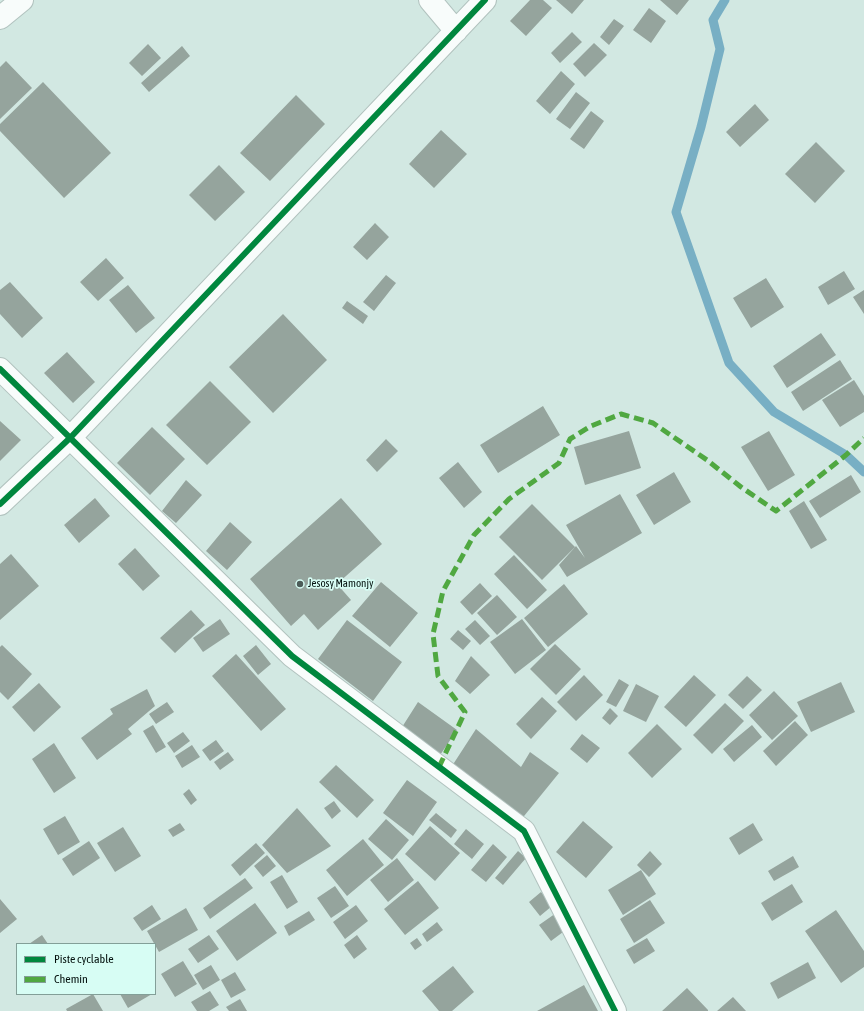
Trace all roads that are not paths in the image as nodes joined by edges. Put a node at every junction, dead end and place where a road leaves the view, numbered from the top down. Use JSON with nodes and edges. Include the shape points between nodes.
{"nodes":[{"id":1,"x":22,"y":0,"type":"edge"},
{"id":2,"x":430,"y":0,"type":"edge"},
{"id":3,"x":485,"y":0,"type":"edge"},
{"id":4,"x":0,"y":18,"type":"edge"},
{"id":5,"x":456,"y":31,"type":"junction"},
{"id":6,"x":0,"y":369,"type":"edge"},
{"id":7,"x":70,"y":438,"type":"junction"},
{"id":8,"x":0,"y":504,"type":"edge"},
{"id":9,"x":614,"y":1011,"type":"edge"}],
"edges":[{"from":1,"to":4,"type":"street"},
{"from":2,"to":5,"type":"street"},
{"from":3,"to":5,"type":"street"},
{"from":5,"to":7,"type":"street"},
{"from":6,"to":7,"type":"street"},
{"from":7,"to":8,"type":"street"},
{"from":7,"to":9,"type":"street","via":[[292,656],[524,831]]}]}
